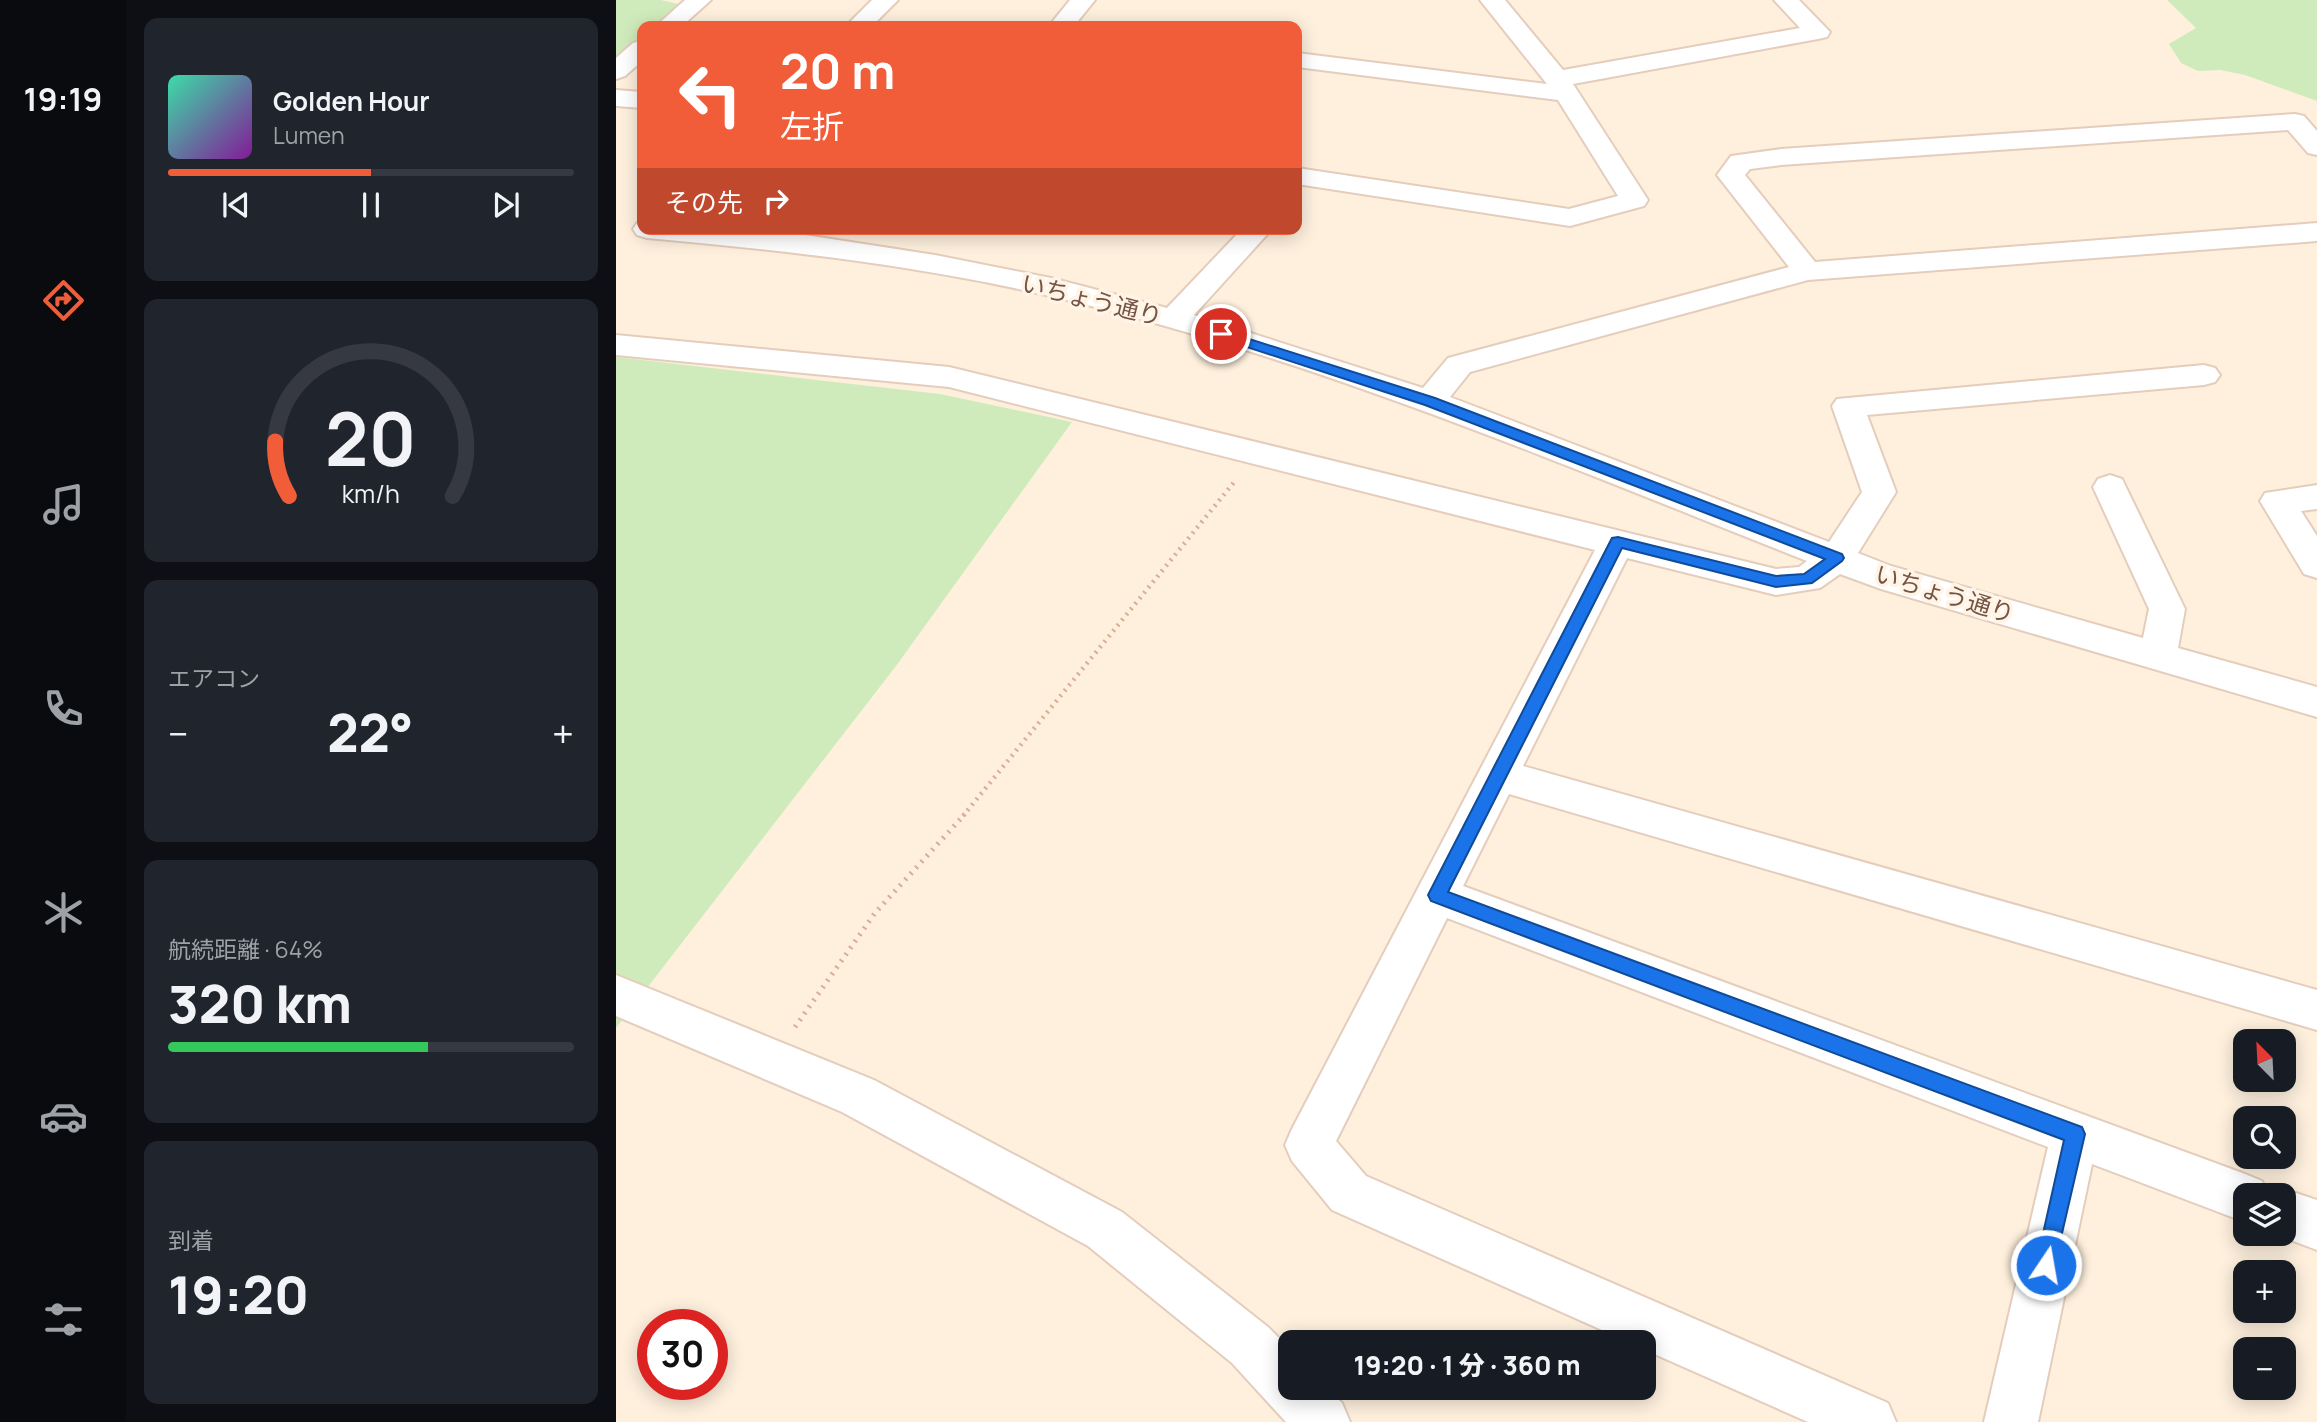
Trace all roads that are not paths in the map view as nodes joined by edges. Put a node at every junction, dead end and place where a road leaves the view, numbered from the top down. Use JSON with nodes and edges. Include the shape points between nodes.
{"nodes":[{"id":1,"x":661,"y":0,"type":"edge"},
{"id":2,"x":886,"y":0,"type":"edge"},
{"id":3,"x":1083,"y":0,"type":"edge"},
{"id":4,"x":1492,"y":0,"type":"edge"},
{"id":5,"x":1786,"y":0,"type":"edge"},
{"id":6,"x":696,"y":3,"type":"edge"},
{"id":7,"x":674,"y":21,"type":"edge"},
{"id":8,"x":863,"y":21,"type":"edge"},
{"id":9,"x":1065,"y":21,"type":"edge"},
{"id":10,"x":637,"y":52,"type":"edge"},
{"id":11,"x":1302,"y":61,"type":"edge"},
{"id":12,"x":616,"y":71,"type":"edge"},
{"id":13,"x":1562,"y":87,"type":"junction"},
{"id":14,"x":616,"y":98,"type":"edge"},
{"id":15,"x":637,"y":100,"type":"edge"},
{"id":16,"x":2317,"y":148,"type":"edge"},
{"id":17,"x":1302,"y":180,"type":"edge"},
{"id":18,"x":616,"y":226,"type":"edge"},
{"id":19,"x":637,"y":228,"type":"edge"},
{"id":20,"x":2317,"y":232,"type":"edge"},
{"id":21,"x":716,"y":235,"type":"edge"},
{"id":22,"x":1252,"y":235,"type":"edge"},
{"id":23,"x":1807,"y":271,"type":"junction"},
{"id":24,"x":1174,"y":319,"type":"junction"},
{"id":25,"x":616,"y":345,"type":"edge"},
{"id":26,"x":2204,"y":375,"type":"dead end"},
{"id":27,"x":1430,"y":401,"type":"junction"},
{"id":28,"x":2110,"y":487,"type":"dead end"},
{"id":29,"x":2317,"y":497,"type":"edge"},
{"id":30,"x":1618,"y":542,"type":"junction"},
{"id":31,"x":1837,"y":558,"type":"junction"},
{"id":32,"x":2317,"y":565,"type":"edge"},
{"id":33,"x":2158,"y":656,"type":"junction"},
{"id":34,"x":2317,"y":702,"type":"edge"},
{"id":35,"x":1498,"y":775,"type":"junction"},
{"id":36,"x":1437,"y":895,"type":"junction"},
{"id":37,"x":616,"y":995,"type":"edge"},
{"id":38,"x":2317,"y":1010,"type":"edge"},
{"id":39,"x":2075,"y":1134,"type":"junction"},
{"id":40,"x":2233,"y":1193,"type":"edge"},
{"id":41,"x":2296,"y":1217,"type":"edge"},
{"id":42,"x":2317,"y":1225,"type":"edge"},
{"id":43,"x":1278,"y":1374,"type":"edge"},
{"id":44,"x":1302,"y":1400,"type":"edge"},
{"id":45,"x":1806,"y":1409,"type":"edge"},
{"id":46,"x":1322,"y":1422,"type":"edge"},
{"id":47,"x":1869,"y":1422,"type":"edge"},
{"id":48,"x":2011,"y":1422,"type":"edge"}],
"edges":[{"from":1,"to":6,"type":"street"},
{"from":2,"to":8,"type":"street"},
{"from":3,"to":9,"type":"street"},
{"from":4,"to":13,"type":"street"},
{"from":5,"to":13,"type":"street","via":[[1818,32]]},
{"from":6,"to":7,"type":"street"},
{"from":10,"to":12,"type":"street"},
{"from":11,"to":13,"type":"street"},
{"from":13,"to":17,"type":"street","via":[[1634,200],[1570,218]]},
{"from":14,"to":15,"type":"street"},
{"from":16,"to":23,"type":"street","via":[[2295,122],[1741,162],[1731,175]]},
{"from":18,"to":19,"type":"street","name":"いちょう通り"},
{"from":20,"to":23,"type":"street"},
{"from":21,"to":24,"type":"street","name":"いちょう通り","via":[[935,264]]},
{"from":22,"to":24,"type":"street"},
{"from":23,"to":27,"type":"street","via":[[1459,365]]},
{"from":24,"to":27,"type":"street","name":"いちょう通り"},
{"from":25,"to":30,"type":"street","via":[[949,377]]},
{"from":26,"to":31,"type":"street","via":[[1848,406],[1879,492]]},
{"from":27,"to":31,"type":"street","name":"いちょう通り"},
{"from":28,"to":33,"type":"street","via":[[2167,609]]},
{"from":29,"to":32,"type":"street","via":[[2277,501]]},
{"from":30,"to":31,"type":"street","via":[[1776,582],[1807,579]]},
{"from":30,"to":35,"type":"street"},
{"from":31,"to":33,"type":"street","name":"いちょう通り","via":[[1881,576]]},
{"from":33,"to":34,"type":"street","name":"いちょう通り"},
{"from":35,"to":36,"type":"street"},
{"from":35,"to":38,"type":"street"},
{"from":36,"to":39,"type":"street"},
{"from":36,"to":45,"type":"street","via":[[1309,1144],[1349,1193]]},
{"from":37,"to":43,"type":"street","via":[[858,1096],[1105,1229],[1250,1345]]},
{"from":39,"to":40,"type":"street"},
{"from":39,"to":48,"type":"street"},
{"from":41,"to":42,"type":"street"},
{"from":44,"to":46,"type":"street"},
{"from":45,"to":47,"type":"street"}]}
